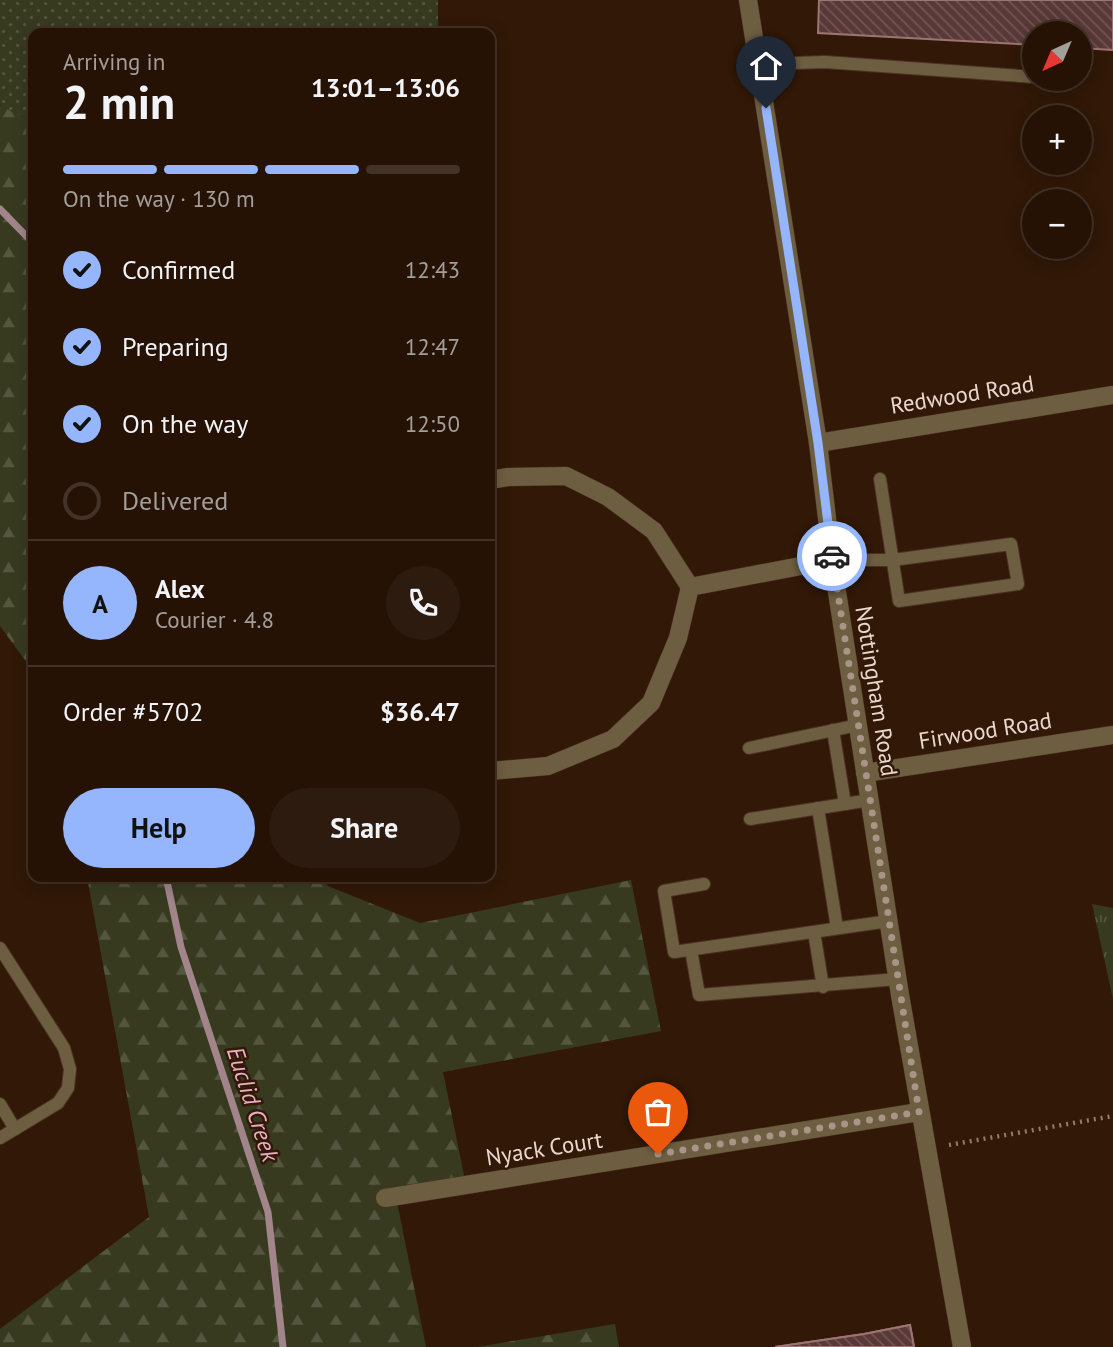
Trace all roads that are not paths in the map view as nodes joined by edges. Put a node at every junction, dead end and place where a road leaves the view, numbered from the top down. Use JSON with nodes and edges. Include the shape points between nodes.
{"nodes":[{"id":1,"x":748,"y":0,"type":"edge"},
{"id":2,"x":759,"y":64,"type":"junction"},
{"id":3,"x":1022,"y":75,"type":"edge"},
{"id":4,"x":1113,"y":395,"type":"edge"},
{"id":5,"x":818,"y":443,"type":"junction"},
{"id":6,"x":495,"y":479,"type":"edge"},
{"id":7,"x":880,"y":479,"type":"dead end"},
{"id":8,"x":832,"y":560,"type":"junction"},
{"id":9,"x":893,"y":561,"type":"junction"},
{"id":10,"x":690,"y":587,"type":"junction"},
{"id":11,"x":858,"y":725,"type":"junction"},
{"id":12,"x":833,"y":730,"type":"junction"},
{"id":13,"x":1113,"y":735,"type":"edge"},
{"id":14,"x":749,"y":748,"type":"dead end"},
{"id":15,"x":495,"y":771,"type":"edge"},
{"id":16,"x":865,"y":773,"type":"junction"},
{"id":17,"x":870,"y":800,"type":"junction"},
{"id":18,"x":845,"y":804,"type":"junction"},
{"id":19,"x":818,"y":808,"type":"junction"},
{"id":20,"x":750,"y":819,"type":"dead end"},
{"id":21,"x":704,"y":884,"type":"dead end"},
{"id":22,"x":889,"y":921,"type":"junction"},
{"id":23,"x":836,"y":928,"type":"junction"},
{"id":24,"x":814,"y":932,"type":"junction"},
{"id":25,"x":0,"y":948,"type":"edge"},
{"id":26,"x":691,"y":950,"type":"junction"},
{"id":27,"x":898,"y":979,"type":"junction"},
{"id":28,"x":823,"y":987,"type":"junction"},
{"id":29,"x":0,"y":1104,"type":"edge"},
{"id":30,"x":919,"y":1112,"type":"junction"},
{"id":31,"x":15,"y":1129,"type":"junction"},
{"id":32,"x":0,"y":1138,"type":"edge"},
{"id":33,"x":385,"y":1198,"type":"dead end"},
{"id":34,"x":962,"y":1347,"type":"edge"}],
"edges":[{"from":1,"to":2,"type":"street","name":"Nottingham Road"},
{"from":2,"to":3,"type":"lane","via":[[825,62]]},
{"from":2,"to":5,"type":"street","name":"Nottingham Road"},
{"from":4,"to":5,"type":"street","name":"Redwood Road"},
{"from":5,"to":8,"type":"street","name":"Nottingham Road"},
{"from":6,"to":10,"type":"street","via":[[566,476],[608,497],[653,531]]},
{"from":7,"to":9,"type":"lane"},
{"from":8,"to":9,"type":"lane"},
{"from":8,"to":10,"type":"street"},
{"from":8,"to":11,"type":"street","name":"Nottingham Road"},
{"from":9,"to":9,"type":"lane","via":[[1011,544],[1018,584],[899,601]]},
{"from":10,"to":15,"type":"street","via":[[678,638],[651,704],[612,739],[548,766]]},
{"from":11,"to":12,"type":"lane"},
{"from":11,"to":16,"type":"street","name":"Nottingham Road"},
{"from":12,"to":14,"type":"lane"},
{"from":12,"to":18,"type":"lane"},
{"from":13,"to":16,"type":"street","name":"Firwood Road"},
{"from":16,"to":17,"type":"street","name":"Nottingham Road"},
{"from":17,"to":18,"type":"lane"},
{"from":17,"to":22,"type":"street","name":"Nottingham Road"},
{"from":18,"to":19,"type":"lane"},
{"from":19,"to":20,"type":"lane"},
{"from":19,"to":23,"type":"lane"},
{"from":21,"to":26,"type":"lane","via":[[664,891],[674,953]]},
{"from":22,"to":23,"type":"lane"},
{"from":22,"to":27,"type":"street","name":"Nottingham Road"},
{"from":23,"to":24,"type":"lane"},
{"from":24,"to":26,"type":"lane"},
{"from":24,"to":28,"type":"lane"},
{"from":25,"to":31,"type":"lane","via":[[64,1048],[70,1069],[68,1088],[58,1103]]},
{"from":26,"to":28,"type":"lane","via":[[699,995]]},
{"from":27,"to":28,"type":"lane"},
{"from":27,"to":30,"type":"street","name":"Nottingham Road"},
{"from":29,"to":31,"type":"lane"},
{"from":30,"to":33,"type":"street","name":"Nyack Court"},
{"from":30,"to":34,"type":"street","name":"Nottingham Road"},
{"from":31,"to":32,"type":"lane"}]}
